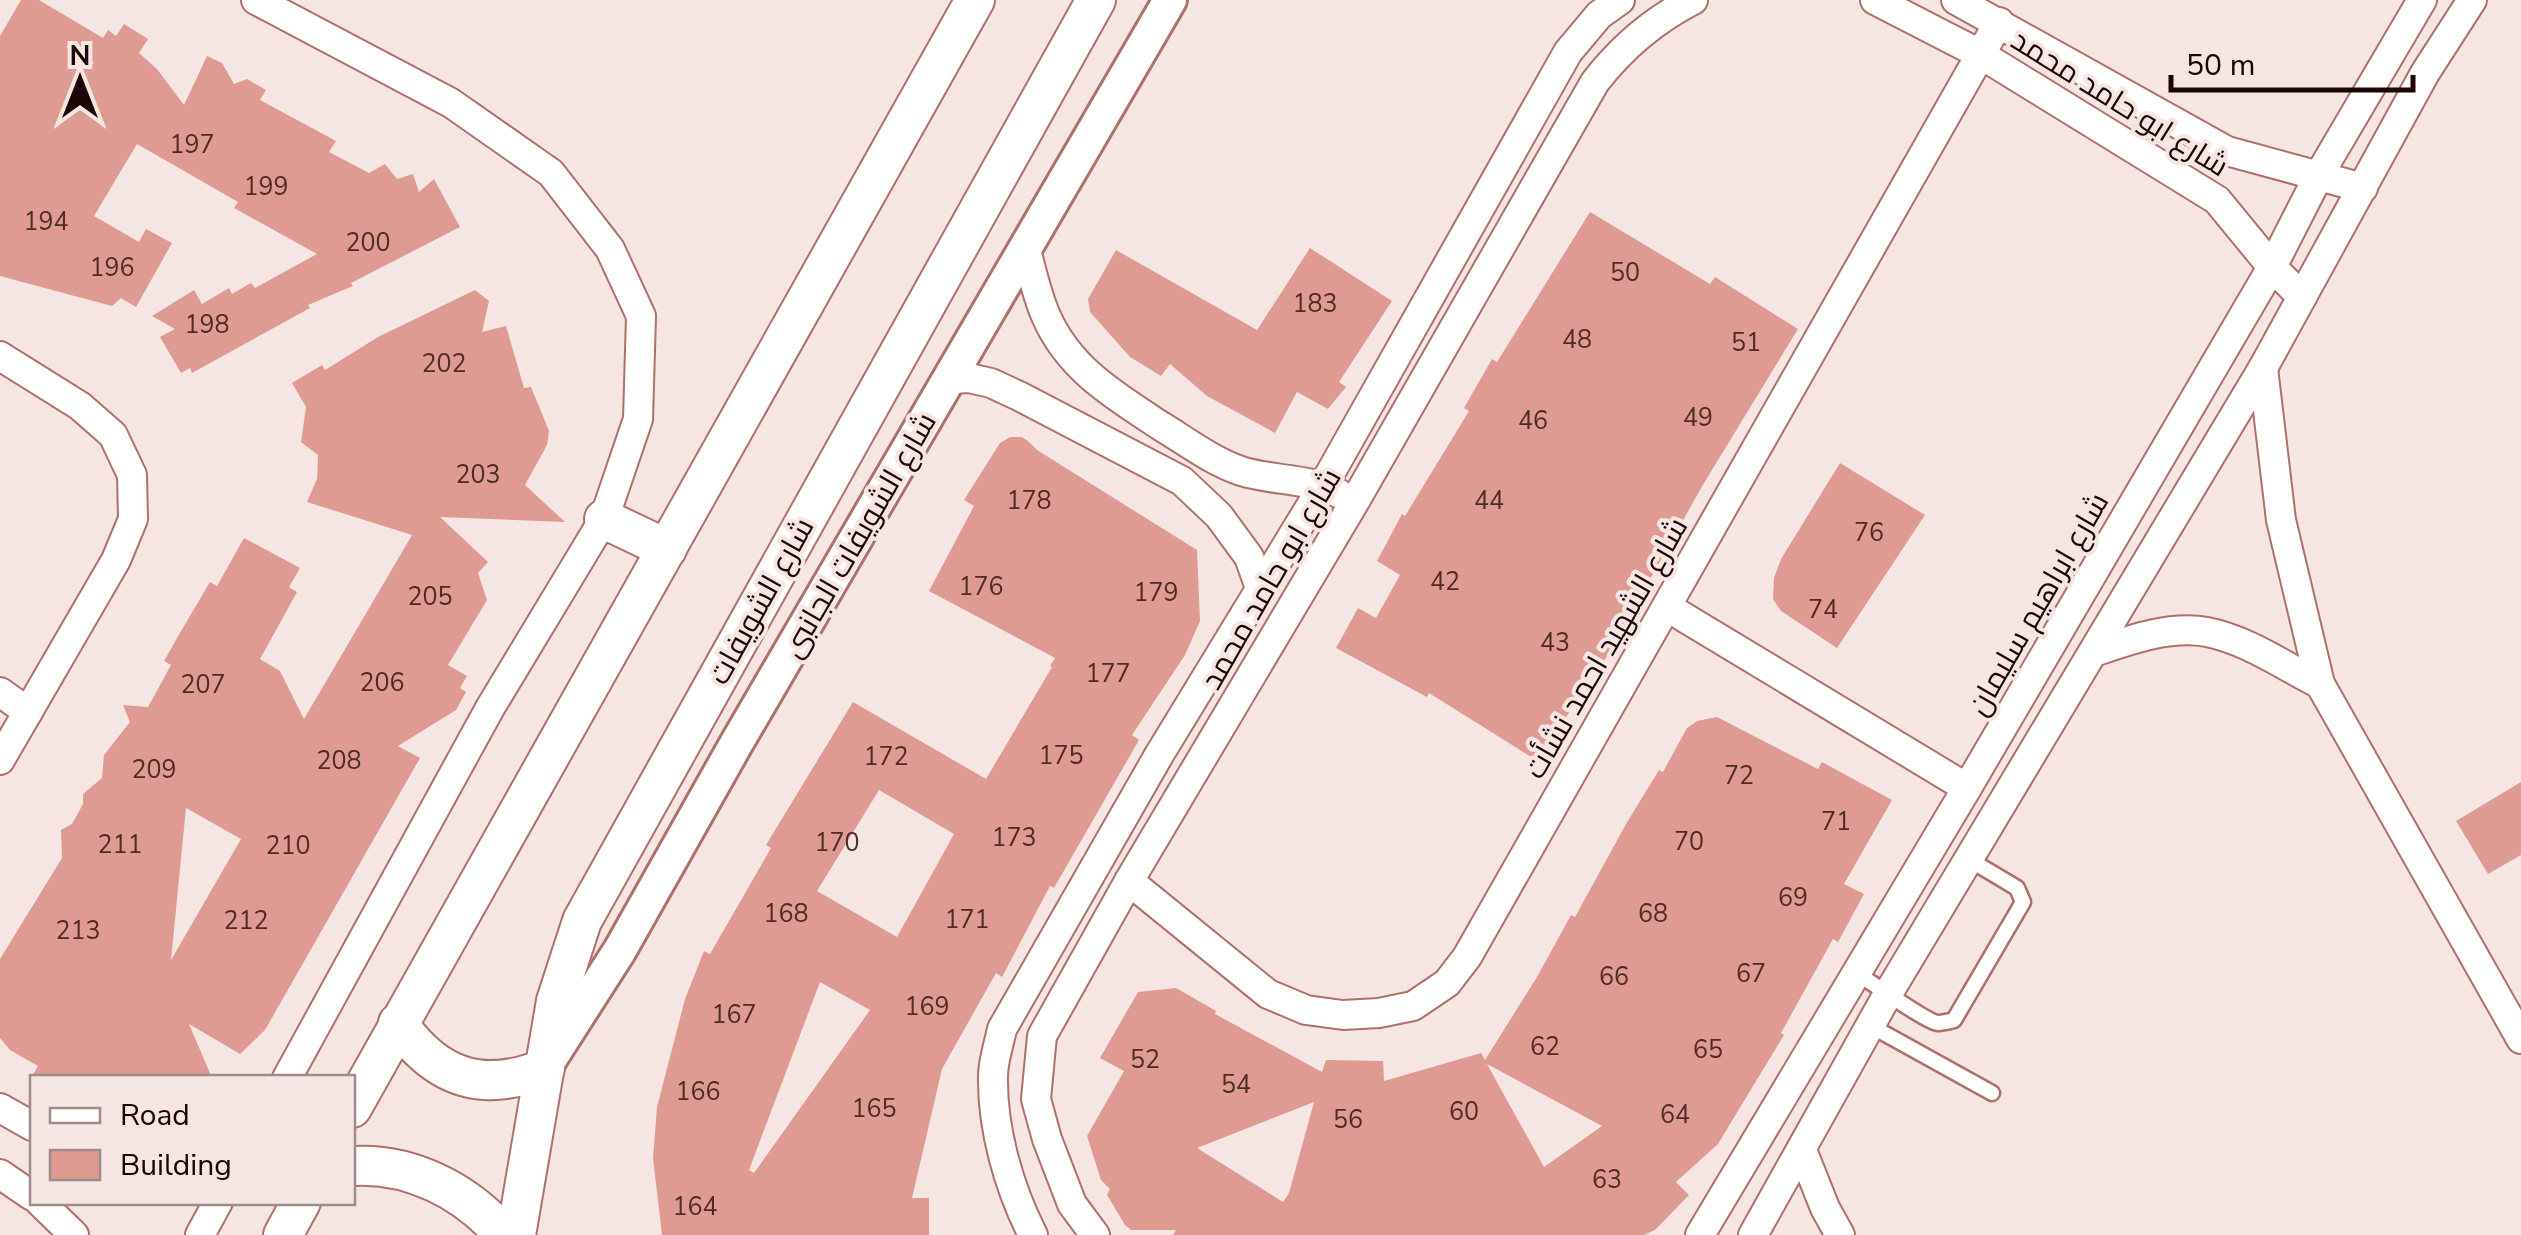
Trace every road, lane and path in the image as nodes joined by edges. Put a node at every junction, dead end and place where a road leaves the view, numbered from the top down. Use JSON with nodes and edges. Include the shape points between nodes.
{"nodes":[{"id":1,"x":256,"y":0,"type":"edge"},
{"id":2,"x":975,"y":0,"type":"edge"},
{"id":3,"x":1096,"y":0,"type":"edge"},
{"id":4,"x":1170,"y":0,"type":"edge"},
{"id":5,"x":1620,"y":0,"type":"edge"},
{"id":6,"x":1694,"y":0,"type":"edge"},
{"id":7,"x":1875,"y":0,"type":"edge"},
{"id":8,"x":1956,"y":0,"type":"edge"},
{"id":9,"x":2422,"y":0,"type":"edge"},
{"id":10,"x":2472,"y":0,"type":"edge"},
{"id":11,"x":1999,"y":22,"type":"junction"},
{"id":12,"x":1980,"y":54,"type":"junction"},
{"id":13,"x":2161,"y":116,"type":"junction"},
{"id":14,"x":2142,"y":152,"type":"junction"},
{"id":15,"x":2319,"y":175,"type":"junction"},
{"id":16,"x":2363,"y":188,"type":"junction"},
{"id":17,"x":1026,"y":250,"type":"junction"},
{"id":18,"x":2272,"y":267,"type":"junction"},
{"id":19,"x":2302,"y":298,"type":"junction"},
{"id":20,"x":0,"y":356,"type":"edge"},
{"id":21,"x":2263,"y":368,"type":"junction"},
{"id":22,"x":951,"y":379,"type":"junction"},
{"id":23,"x":1323,"y":486,"type":"junction"},
{"id":24,"x":1355,"y":501,"type":"junction"},
{"id":25,"x":604,"y":519,"type":"junction"},
{"id":26,"x":667,"y":548,"type":"junction"},
{"id":27,"x":1260,"y":588,"type":"junction"},
{"id":28,"x":1667,"y":607,"type":"junction"},
{"id":29,"x":2094,"y":652,"type":"junction"},
{"id":30,"x":2320,"y":684,"type":"junction"},
{"id":31,"x":0,"y":692,"type":"edge"},
{"id":32,"x":28,"y":712,"type":"junction"},
{"id":33,"x":0,"y":760,"type":"edge"},
{"id":34,"x":1967,"y":788,"type":"junction"},
{"id":35,"x":1970,"y":860,"type":"junction"},
{"id":36,"x":1129,"y":882,"type":"junction"},
{"id":37,"x":1855,"y":972,"type":"junction"},
{"id":38,"x":1889,"y":992,"type":"junction"},
{"id":39,"x":398,"y":1024,"type":"junction"},
{"id":40,"x":1871,"y":1026,"type":"junction"},
{"id":41,"x":2521,"y":1039,"type":"edge"},
{"id":42,"x":545,"y":1068,"type":"junction"},
{"id":43,"x":290,"y":1075,"type":"edge"},
{"id":44,"x":1992,"y":1093,"type":"dead end"},
{"id":45,"x":1036,"y":1099,"type":"junction"},
{"id":46,"x":355,"y":1103,"type":"edge"},
{"id":47,"x":995,"y":1106,"type":"junction"},
{"id":48,"x":0,"y":1108,"type":"edge"},
{"id":49,"x":30,"y":1125,"type":"edge"},
{"id":50,"x":1802,"y":1150,"type":"junction"},
{"id":51,"x":355,"y":1166,"type":"edge"},
{"id":52,"x":0,"y":1174,"type":"edge"},
{"id":53,"x":30,"y":1195,"type":"edge"},
{"id":54,"x":43,"y":1205,"type":"edge"},
{"id":55,"x":216,"y":1205,"type":"edge"},
{"id":56,"x":299,"y":1205,"type":"edge"},
{"id":57,"x":74,"y":1235,"type":"edge"},
{"id":58,"x":200,"y":1235,"type":"edge"},
{"id":59,"x":283,"y":1235,"type":"edge"},
{"id":60,"x":504,"y":1235,"type":"edge"},
{"id":61,"x":516,"y":1235,"type":"edge"},
{"id":62,"x":1033,"y":1235,"type":"edge"},
{"id":63,"x":1095,"y":1235,"type":"edge"},
{"id":64,"x":1700,"y":1235,"type":"edge"},
{"id":65,"x":1753,"y":1235,"type":"edge"},
{"id":66,"x":1840,"y":1235,"type":"edge"}],
"edges":[{"from":1,"to":25,"type":"street","via":[[451,103],[552,173],[610,249],[641,316],[638,419]]},
{"from":2,"to":26,"type":"main road"},
{"from":3,"to":42,"type":"main road","name":"شارع الشويفات","via":[[582,921],[556,1001]]},
{"from":4,"to":17,"type":"street","name":"شارع الشويفات الجانبى"},
{"from":5,"to":23,"type":"street","name":"شارع ابو حامد محمد","via":[[1568,52]]},
{"from":6,"to":24,"type":"street","name":"شارع ابو حامد محمد","via":[[1644,31],[1595,82]]},
{"from":7,"to":12,"type":"street","name":"شارع ابو حامد محمد"},
{"from":8,"to":11,"type":"street","name":"شارع ابو حامد محمد"},
{"from":9,"to":15,"type":"street","name":"شارع ابراهيم سليمان"},
{"from":10,"to":16,"type":"street"},
{"from":11,"to":12,"type":"street","name":"شارع الشهيد احمد نشأت"},
{"from":11,"to":13,"type":"street","name":"شارع ابو حامد محمد"},
{"from":12,"to":14,"type":"street","name":"شارع ابو حامد محمد"},
{"from":12,"to":28,"type":"street","name":"شارع الشهيد احمد نشأت"},
{"from":13,"to":14,"type":"street"},
{"from":13,"to":15,"type":"street","name":"شارع ابو حامد محمد","via":[[2227,151]]},
{"from":14,"to":18,"type":"street","name":"شارع ابو حامد محمد","via":[[2217,200]]},
{"from":15,"to":16,"type":"street","name":"شارع ابو حامد محمد"},
{"from":15,"to":18,"type":"street","name":"شارع ابراهيم سليمان"},
{"from":16,"to":19,"type":"street"},
{"from":17,"to":22,"type":"street","name":"شارع الشويفات الجانبى"},
{"from":17,"to":23,"type":"street","via":[[1058,340],[1074,363],[1114,395],[1216,461]]},
{"from":18,"to":19,"type":"street","name":"شارع ابو حامد محمد"},
{"from":18,"to":34,"type":"street","name":"شارع ابراهيم سليمان"},
{"from":19,"to":21,"type":"street"},
{"from":20,"to":32,"type":"street","via":[[113,434],[132,475],[132,519],[116,560]]},
{"from":21,"to":29,"type":"street"},
{"from":21,"to":30,"type":"street","via":[[2280,520]]},
{"from":22,"to":27,"type":"street","via":[[969,378],[1019,396],[1182,481],[1220,516],[1249,557]]},
{"from":22,"to":42,"type":"street","name":"شارع الشويفات الجانبى"},
{"from":23,"to":24,"type":"street"},
{"from":23,"to":27,"type":"street","name":"شارع ابو حامد محمد"},
{"from":24,"to":36,"type":"street","name":"شارع ابو حامد محمد"},
{"from":25,"to":26,"type":"main road"},
{"from":25,"to":43,"type":"street","via":[[490,708]]},
{"from":26,"to":39,"type":"main road"},
{"from":27,"to":47,"type":"street","name":"شارع ابو حامد محمد","via":[[1002,1029],[993,1072]]},
{"from":28,"to":34,"type":"street"},
{"from":28,"to":36,"type":"street","name":"شارع الشهيد احمد نشأت","via":[[1468,957],[1447,983],[1413,1006],[1344,1016],[1293,1005],[1268,994]]},
{"from":29,"to":30,"type":"street","via":[[2170,632],[2206,632]]},
{"from":29,"to":35,"type":"street"},
{"from":30,"to":41,"type":"street"},
{"from":31,"to":32,"type":"street"},
{"from":32,"to":33,"type":"street"},
{"from":34,"to":37,"type":"street","name":"شارع ابراهيم سليمان"},
{"from":35,"to":38,"type":"street"},
{"from":35,"to":38,"type":"lane","via":[[2017,888],[2022,902],[1954,1020],[1923,1018]]},
{"from":36,"to":45,"type":"street","name":"شارع ابو حامد محمد","via":[[1042,1036]]},
{"from":37,"to":38,"type":"lane"},
{"from":37,"to":64,"type":"street","name":"شارع ابراهيم سليمان"},
{"from":38,"to":40,"type":"street"},
{"from":39,"to":42,"type":"main road","via":[[425,1056],[462,1076],[504,1080]]},
{"from":39,"to":46,"type":"main road"},
{"from":40,"to":44,"type":"lane"},
{"from":40,"to":50,"type":"street"},
{"from":42,"to":61,"type":"main road","name":"شارع الشويفات"},
{"from":45,"to":47,"type":"street"},
{"from":45,"to":63,"type":"street","name":"شارع ابو حامد محمد","via":[[1072,1204]]},
{"from":47,"to":62,"type":"street","name":"شارع ابو حامد محمد","via":[[1002,1148]]},
{"from":48,"to":49,"type":"street"},
{"from":50,"to":65,"type":"street"},
{"from":50,"to":66,"type":"street"},
{"from":51,"to":60,"type":"main road","via":[[408,1172],[448,1188]]},
{"from":52,"to":53,"type":"street"},
{"from":54,"to":57,"type":"street"},
{"from":55,"to":58,"type":"street"},
{"from":56,"to":59,"type":"main road"}]}
